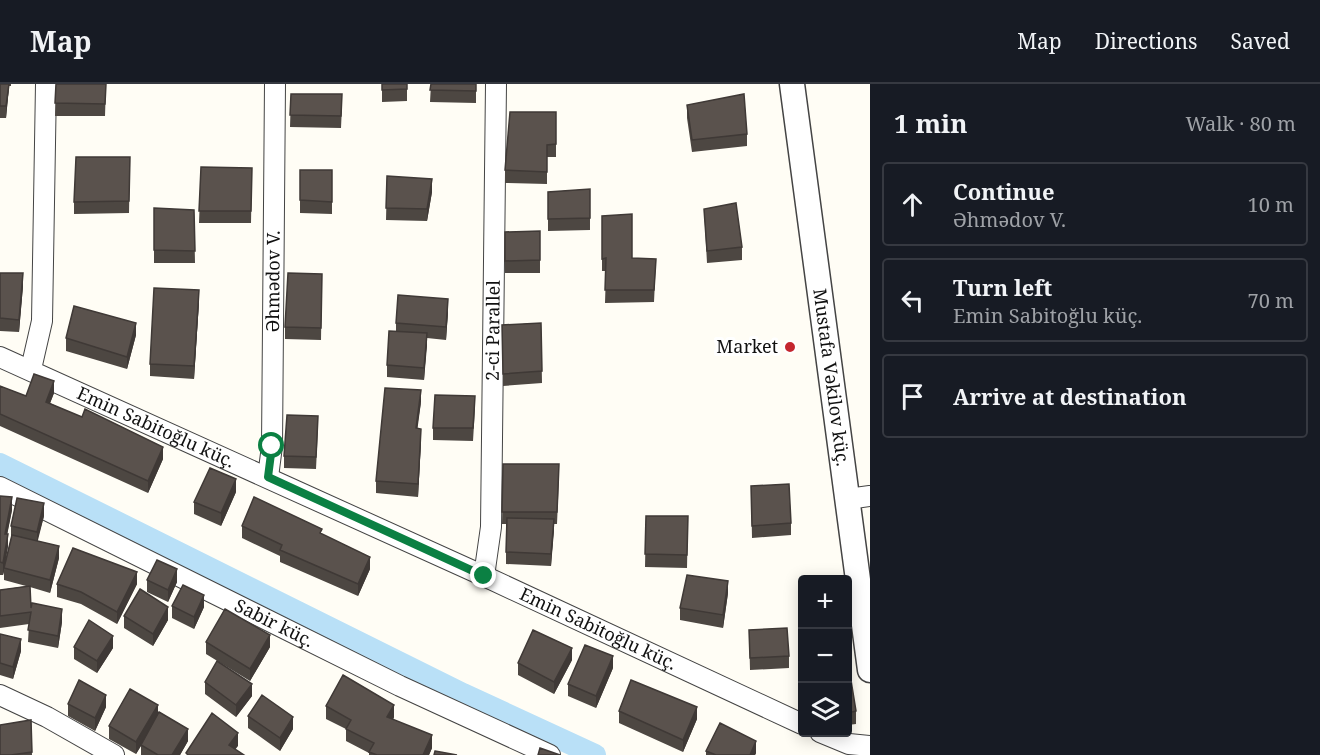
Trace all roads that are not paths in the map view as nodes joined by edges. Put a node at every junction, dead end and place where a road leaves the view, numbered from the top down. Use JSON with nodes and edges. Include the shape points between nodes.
{"nodes":[{"id":1,"x":46,"y":84,"type":"edge"},
{"id":2,"x":275,"y":84,"type":"edge"},
{"id":3,"x":496,"y":84,"type":"edge"},
{"id":4,"x":792,"y":84,"type":"edge"},
{"id":5,"x":0,"y":357,"type":"edge"},
{"id":6,"x":31,"y":369,"type":"junction"},
{"id":7,"x":268,"y":477,"type":"junction"},
{"id":8,"x":0,"y":487,"type":"edge"},
{"id":9,"x":859,"y":498,"type":"edge"},
{"id":10,"x":484,"y":576,"type":"junction"},
{"id":11,"x":870,"y":670,"type":"edge"},
{"id":12,"x":0,"y":695,"type":"edge"},
{"id":13,"x":798,"y":722,"type":"edge"},
{"id":14,"x":832,"y":737,"type":"edge"},
{"id":15,"x":870,"y":746,"type":"edge"},
{"id":16,"x":114,"y":755,"type":"edge"},
{"id":17,"x":550,"y":755,"type":"edge"}],
"edges":[{"from":1,"to":6,"type":"street","via":[[42,321]]},
{"from":2,"to":7,"type":"street","name":"Əhmədov V.","via":[[272,446]]},
{"from":3,"to":10,"type":"street","name":"2-ci Parallel","via":[[491,527]]},
{"from":4,"to":9,"type":"street","name":"Mustafa Vəkilov küç."},
{"from":5,"to":6,"type":"street","name":"Emin Sabitoğlu küç."},
{"from":6,"to":7,"type":"street","name":"Emin Sabitoğlu küç."},
{"from":7,"to":10,"type":"street","name":"Emin Sabitoğlu küç."},
{"from":8,"to":17,"type":"street","name":"Sabir küç.","via":[[400,686]]},
{"from":9,"to":11,"type":"street","name":"Mustafa Vəkilov küç."},
{"from":10,"to":13,"type":"street","name":"Emin Sabitoğlu küç."},
{"from":12,"to":16,"type":"street"},
{"from":14,"to":15,"type":"street"}]}
